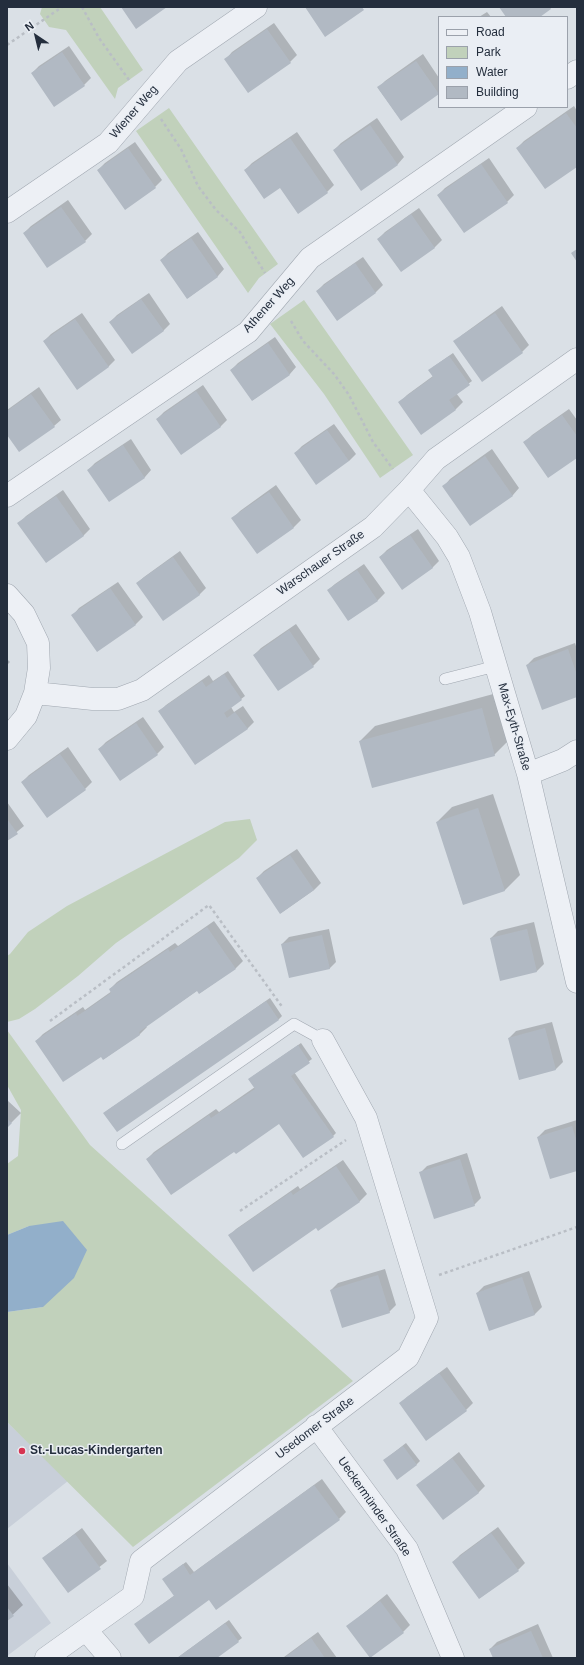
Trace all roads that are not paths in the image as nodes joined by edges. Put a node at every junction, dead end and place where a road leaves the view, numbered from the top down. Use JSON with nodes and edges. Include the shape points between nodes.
{"nodes":[{"id":1,"x":256,"y":7,"type":"edge"},
{"id":2,"x":577,"y":72,"type":"edge"},
{"id":3,"x":568,"y":77,"type":"edge"},
{"id":4,"x":525,"y":108,"type":"edge"},
{"id":5,"x":7,"y":212,"type":"edge"},
{"id":6,"x":577,"y":360,"type":"edge"},
{"id":7,"x":409,"y":490,"type":"junction"},
{"id":8,"x":7,"y":496,"type":"edge"},
{"id":9,"x":7,"y":595,"type":"edge"},
{"id":10,"x":496,"y":666,"type":"junction"},
{"id":11,"x":445,"y":679,"type":"dead end"},
{"id":12,"x":35,"y":693,"type":"junction"},
{"id":13,"x":7,"y":739,"type":"edge"},
{"id":14,"x":577,"y":751,"type":"edge"},
{"id":15,"x":528,"y":774,"type":"junction"},
{"id":16,"x":577,"y":982,"type":"edge"},
{"id":17,"x":323,"y":1040,"type":"joint"},
{"id":18,"x":122,"y":1144,"type":"dead end"},
{"id":19,"x":316,"y":1426,"type":"junction"},
{"id":20,"x":86,"y":1630,"type":"junction"},
{"id":21,"x":46,"y":1658,"type":"edge"},
{"id":22,"x":110,"y":1658,"type":"edge"},
{"id":23,"x":453,"y":1658,"type":"edge"}],
"edges":[{"from":1,"to":5,"type":"street","name":"Wiener Weg","via":[[178,61],[108,143]]},
{"from":2,"to":3,"type":"street"},
{"from":4,"to":8,"type":"street","name":"Athener Weg","via":[[310,258],[248,332]]},
{"from":6,"to":7,"type":"street","name":"Warschauer Straße","via":[[436,459]]},
{"from":7,"to":10,"type":"street","name":"Max-Eyth-Straße","via":[[447,537],[459,557],[480,612]]},
{"from":7,"to":12,"type":"street","name":"Warschauer Straße","via":[[373,527],[142,690],[118,699],[93,700]]},
{"from":9,"to":12,"type":"street","via":[[24,614],[38,643]]},
{"from":10,"to":11,"type":"lane"},
{"from":10,"to":15,"type":"street","name":"Max-Eyth-Straße"},
{"from":12,"to":13,"type":"street","via":[[26,716]]},
{"from":14,"to":15,"type":"street","via":[[563,760]]},
{"from":15,"to":16,"type":"street","name":"Max-Eyth-Straße"},
{"from":17,"to":18,"type":"lane","via":[[294,1024]]},
{"from":17,"to":19,"type":"street","name":"Usedomer Straße","via":[[369,1124],[427,1318],[408,1357]]},
{"from":19,"to":20,"type":"street","name":"Usedomer Straße","via":[[141,1561],[133,1596]]},
{"from":19,"to":23,"type":"street","name":"Ueckermünder Straße","via":[[407,1549]]},
{"from":20,"to":21,"type":"street","name":"Usedomer Straße"},
{"from":20,"to":22,"type":"street"}]}
